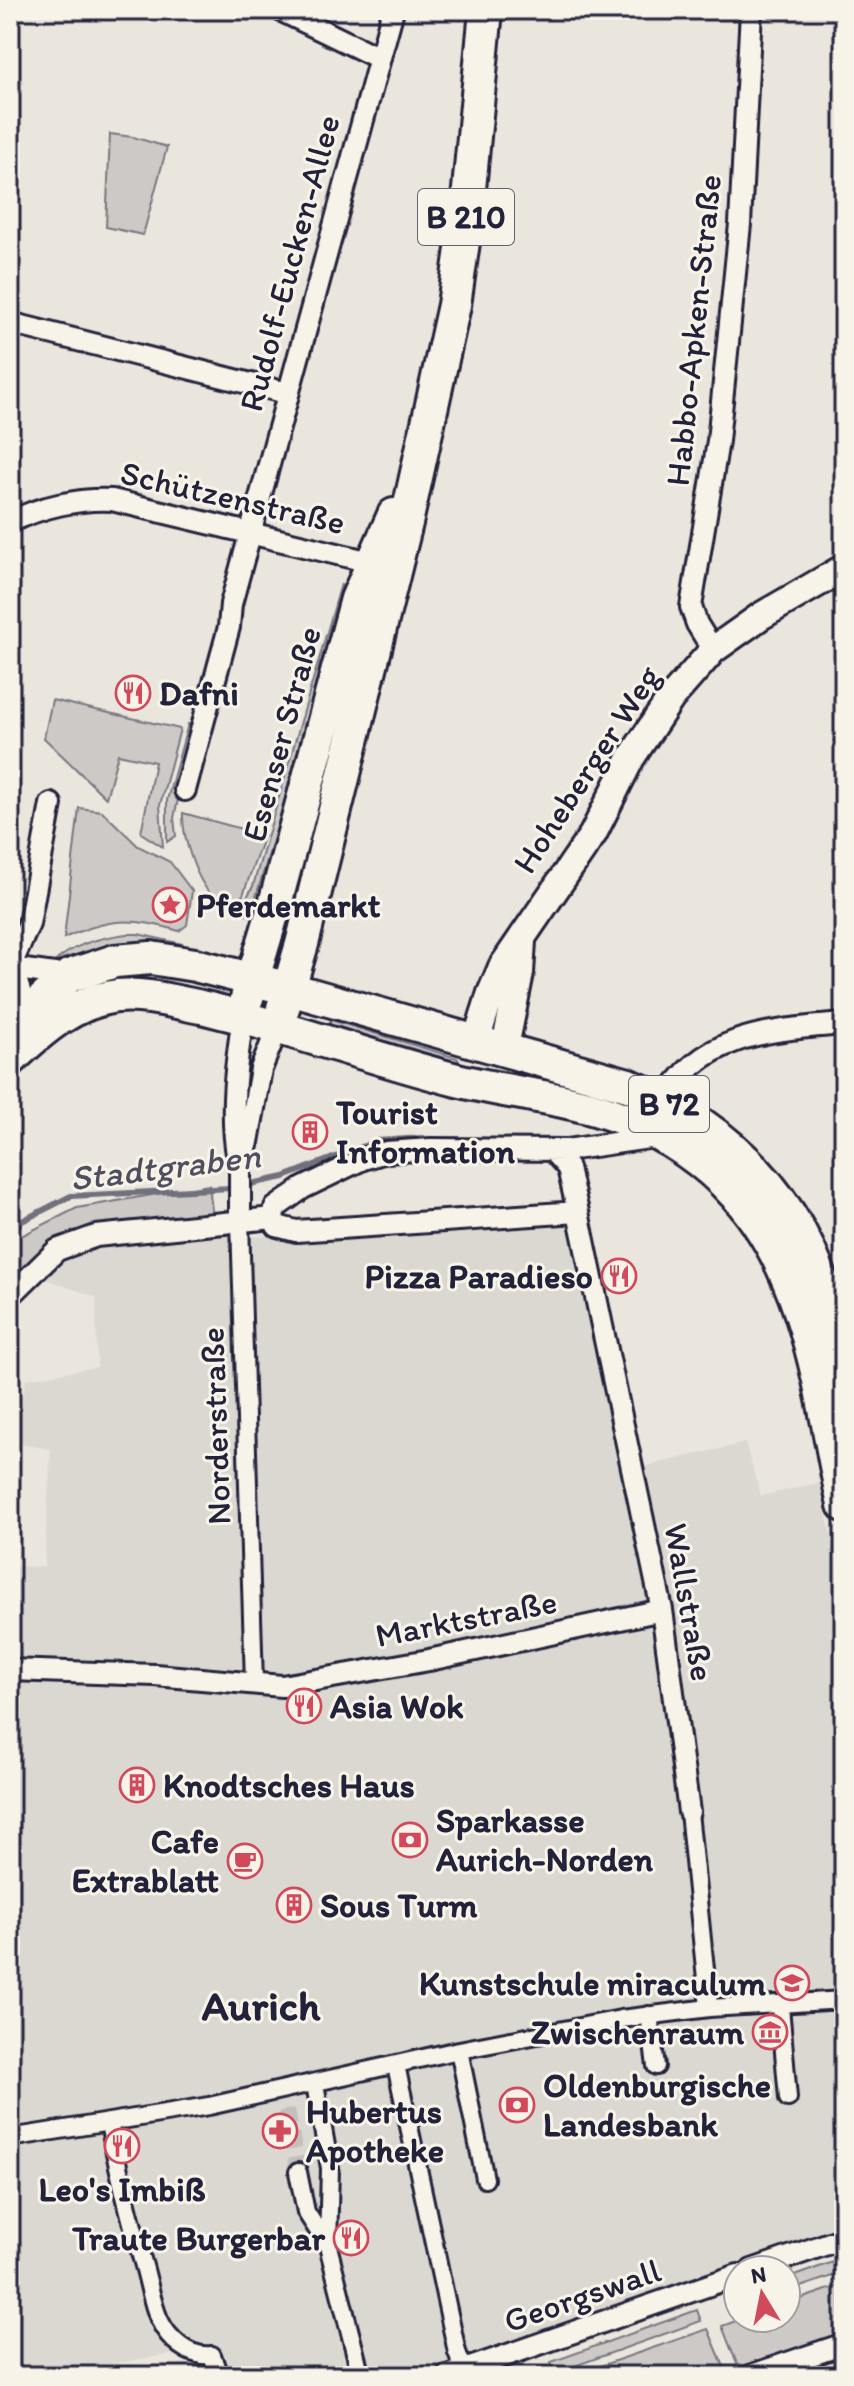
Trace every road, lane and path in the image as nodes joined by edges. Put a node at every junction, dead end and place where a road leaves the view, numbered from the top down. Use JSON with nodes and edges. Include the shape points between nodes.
{"nodes":[{"id":1,"x":280,"y":10,"type":"edge"},
{"id":2,"x":393,"y":10,"type":"edge"},
{"id":3,"x":486,"y":10,"type":"edge"},
{"id":4,"x":751,"y":10,"type":"edge"},
{"id":5,"x":379,"y":58,"type":"junction"},
{"id":6,"x":10,"y":323,"type":"edge"},
{"id":7,"x":287,"y":393,"type":"junction"},
{"id":8,"x":10,"y":522,"type":"edge"},
{"id":9,"x":250,"y":533,"type":"junction"},
{"id":10,"x":384,"y":565,"type":"junction"},
{"id":11,"x":844,"y":568,"type":"edge"},
{"id":12,"x":713,"y":650,"type":"junction"},
{"id":13,"x":185,"y":790,"type":"dead end"},
{"id":14,"x":51,"y":804,"type":"dead end"},
{"id":15,"x":11,"y":968,"type":"edge"},
{"id":16,"x":69,"y":976,"type":"junction"},
{"id":17,"x":252,"y":980,"type":"junction"},
{"id":18,"x":290,"y":989,"type":"junction"},
{"id":19,"x":27,"y":1014,"type":"junction"},
{"id":20,"x":243,"y":1017,"type":"junction"},
{"id":21,"x":844,"y":1024,"type":"edge"},
{"id":22,"x":278,"y":1027,"type":"junction"},
{"id":23,"x":10,"y":1045,"type":"edge"},
{"id":24,"x":490,"y":1048,"type":"junction"},
{"id":25,"x":10,"y":1060,"type":"edge"},
{"id":26,"x":480,"y":1085,"type":"junction"},
{"id":27,"x":665,"y":1101,"type":"junction"},
{"id":28,"x":662,"y":1136,"type":"junction"},
{"id":29,"x":552,"y":1150,"type":"junction"},
{"id":30,"x":240,"y":1170,"type":"junction"},
{"id":31,"x":240,"y":1210,"type":"junction"},
{"id":32,"x":578,"y":1212,"type":"junction"},
{"id":33,"x":273,"y":1218,"type":"junction"},
{"id":34,"x":10,"y":1296,"type":"edge"},
{"id":35,"x":844,"y":1381,"type":"edge"},
{"id":36,"x":844,"y":1505,"type":"edge"},
{"id":37,"x":662,"y":1610,"type":"junction"},
{"id":38,"x":10,"y":1670,"type":"edge"},
{"id":39,"x":254,"y":1683,"type":"junction"},
{"id":40,"x":689,"y":1812,"type":"joint"},
{"id":41,"x":844,"y":2000,"type":"edge"},
{"id":42,"x":780,"y":2006,"type":"junction"},
{"id":43,"x":709,"y":2008,"type":"junction"},
{"id":44,"x":649,"y":2015,"type":"junction"},
{"id":45,"x":459,"y":2050,"type":"junction"},
{"id":46,"x":396,"y":2065,"type":"junction"},
{"id":47,"x":656,"y":2066,"type":"dead end"},
{"id":48,"x":315,"y":2084,"type":"junction"},
{"id":49,"x":283,"y":2091,"type":"junction"},
{"id":50,"x":788,"y":2098,"type":"dead end"},
{"id":51,"x":287,"y":2110,"type":"tunnel mouth"},
{"id":52,"x":109,"y":2123,"type":"junction"},
{"id":53,"x":10,"y":2138,"type":"edge"},
{"id":54,"x":298,"y":2172,"type":"tunnel mouth"},
{"id":55,"x":485,"y":2179,"type":"dead end"},
{"id":56,"x":844,"y":2238,"type":"edge"},
{"id":57,"x":328,"y":2246,"type":"junction"},
{"id":58,"x":798,"y":2254,"type":"edge"},
{"id":59,"x":722,"y":2281,"type":"edge"},
{"id":60,"x":844,"y":2344,"type":"edge"},
{"id":61,"x":456,"y":2373,"type":"edge"},
{"id":62,"x":219,"y":2376,"type":"edge"},
{"id":63,"x":361,"y":2376,"type":"edge"},
{"id":64,"x":749,"y":2376,"type":"edge"}],
"edges":[{"from":1,"to":5,"type":"street"},
{"from":2,"to":5,"type":"street","name":"Rudolf-Eucken-Allee"},
{"from":3,"to":10,"type":"main road","name":"Esenser Straße","number":"B 210","via":[[454,305],[414,478]]},
{"from":4,"to":12,"type":"street","name":"Habbo-Apken-Straße","via":[[740,224],[718,441],[691,607]]},
{"from":5,"to":7,"type":"street","name":"Rudolf-Eucken-Allee"},
{"from":6,"to":7,"type":"street"},
{"from":7,"to":9,"type":"street","name":"Rudolf-Eucken-Allee"},
{"from":8,"to":9,"type":"street","name":"Schützenstraße","via":[[95,499]]},
{"from":9,"to":10,"type":"street","name":"Schützenstraße"},
{"from":9,"to":13,"type":"street","name":"Rudolf-Eucken-Allee"},
{"from":10,"to":17,"type":"main road","name":"Esenser Straße","number":"B 210","via":[[357,599]]},
{"from":10,"to":18,"type":"main road","name":"Esenser Straße","number":"B 210"},
{"from":11,"to":12,"type":"street","name":"Hoheberger Weg"},
{"from":12,"to":24,"type":"street","name":"Hoheberger Weg","via":[[671,698],[631,758],[593,834],[502,967],[491,993]]},
{"from":14,"to":15,"type":"street","via":[[29,924]]},
{"from":15,"to":16,"type":"street"},
{"from":15,"to":19,"type":"street"},
{"from":16,"to":17,"type":"main road","number":"B 72","via":[[115,961],[151,958]]},
{"from":16,"to":19,"type":"main road","number":"B 72"},
{"from":17,"to":18,"type":"main road","number":"B 72"},
{"from":17,"to":20,"type":"main road","name":"Esenser Straße","number":"B 210"},
{"from":18,"to":22,"type":"main road","name":"Esenser Straße","number":"B 210"},
{"from":18,"to":24,"type":"main road","number":"B 72"},
{"from":19,"to":23,"type":"main road","number":"B 72"},
{"from":20,"to":22,"type":"main road","number":"B 72"},
{"from":20,"to":25,"type":"main road","number":"B 72","via":[[118,996],[55,1020]]},
{"from":20,"to":30,"type":"street","name":"Norderstraße","via":[[234,1107]]},
{"from":21,"to":27,"type":"street","via":[[768,1031],[733,1042],[702,1057],[675,1082]]},
{"from":22,"to":26,"type":"main road","number":"B 72"},
{"from":22,"to":30,"type":"street","name":"Norderstraße","via":[[261,1069]]},
{"from":24,"to":26,"type":"main road","name":"Hoheberger Weg","via":[[475,1066]]},
{"from":24,"to":27,"type":"main road","number":"B 72","via":[[588,1073]]},
{"from":26,"to":28,"type":"main road","number":"B 72","via":[[591,1108]]},
{"from":27,"to":35,"type":"main road","number":"B 72","via":[[722,1139],[769,1185],[794,1221],[829,1303]]},
{"from":28,"to":29,"type":"street"},
{"from":28,"to":36,"type":"main road","number":"B 72","via":[[735,1194],[792,1285]]},
{"from":29,"to":32,"type":"street","name":"Wallstraße","via":[[568,1168]]},
{"from":29,"to":33,"type":"street","via":[[386,1152],[303,1188],[275,1208]]},
{"from":30,"to":31,"type":"street","name":"Norderstraße"},
{"from":31,"to":33,"type":"street"},
{"from":31,"to":34,"type":"street","via":[[96,1236],[57,1250]]},
{"from":31,"to":39,"type":"street","name":"Norderstraße"},
{"from":32,"to":33,"type":"street","via":[[296,1231],[277,1226]]},
{"from":32,"to":37,"type":"street","name":"Wallstraße"},
{"from":37,"to":39,"type":"street","name":"Marktstraße","via":[[429,1660],[282,1686]]},
{"from":37,"to":40,"type":"street","name":"Wallstraße"},
{"from":38,"to":39,"type":"street","name":"Marktstraße"},
{"from":40,"to":43,"type":"street","name":"Wallstraße"},
{"from":41,"to":42,"type":"street"},
{"from":42,"to":43,"type":"street"},
{"from":42,"to":50,"type":"street"},
{"from":43,"to":44,"type":"street"},
{"from":44,"to":45,"type":"street"},
{"from":44,"to":47,"type":"street"},
{"from":45,"to":46,"type":"street"},
{"from":45,"to":55,"type":"street"},
{"from":46,"to":48,"type":"street"},
{"from":46,"to":61,"type":"street","via":[[457,2352]]},
{"from":48,"to":49,"type":"street"},
{"from":48,"to":57,"type":"street","via":[[330,2168]]},
{"from":49,"to":51,"type":"street"},
{"from":49,"to":52,"type":"street"},
{"from":52,"to":53,"type":"street"},
{"from":52,"to":62,"type":"street","via":[[121,2188],[160,2320],[190,2352],[212,2355]]},
{"from":54,"to":57,"type":"street","via":[[306,2212]]},
{"from":56,"to":58,"type":"street"},
{"from":57,"to":63,"type":"street"},
{"from":59,"to":61,"type":"street","name":"Georgswall"},
{"from":60,"to":64,"type":"street"}]}
